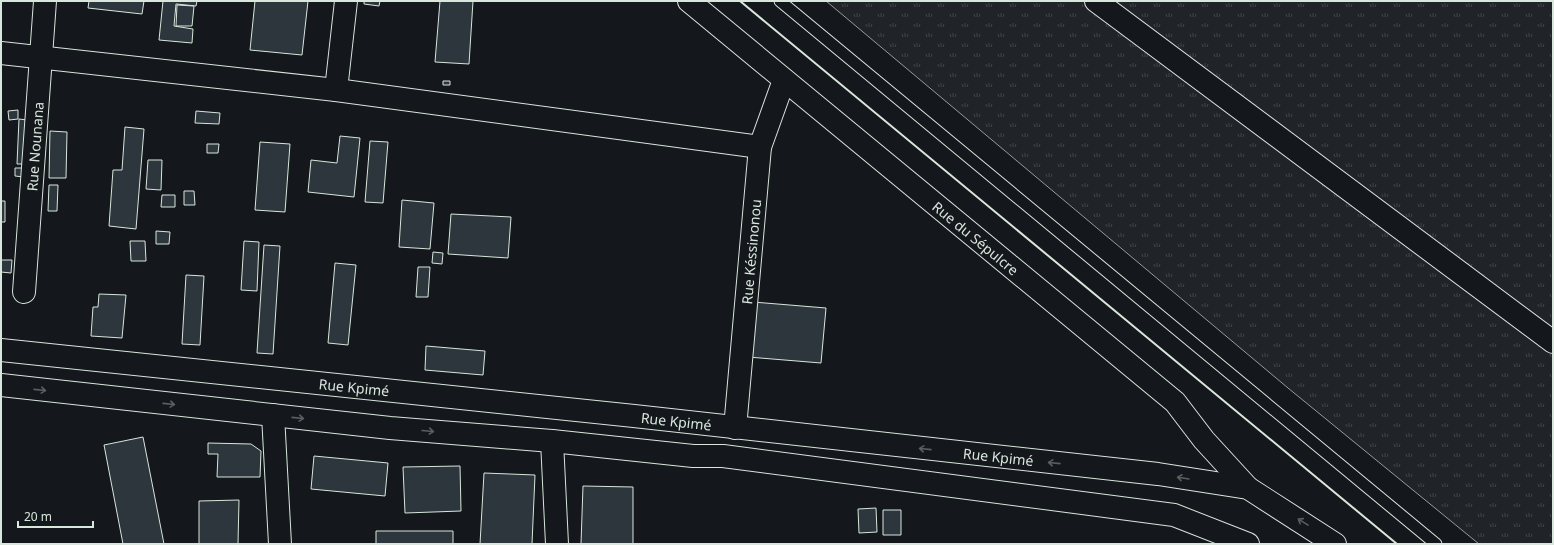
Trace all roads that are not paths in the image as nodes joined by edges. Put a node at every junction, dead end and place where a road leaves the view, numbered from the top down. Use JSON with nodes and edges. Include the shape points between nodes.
{"nodes":[{"id":1,"x":45,"y":1,"type":"edge"},
{"id":2,"x":346,"y":1,"type":"edge"},
{"id":3,"x":689,"y":1,"type":"edge"},
{"id":4,"x":780,"y":1,"type":"edge"},
{"id":5,"x":1096,"y":1,"type":"edge"},
{"id":6,"x":1,"y":53,"type":"edge"},
{"id":7,"x":40,"y":56,"type":"junction"},
{"id":8,"x":784,"y":80,"type":"junction"},
{"id":9,"x":336,"y":90,"type":"junction"},
{"id":10,"x":760,"y":148,"type":"junction"},
{"id":11,"x":24,"y":292,"type":"dead end"},
{"id":12,"x":1553,"y":342,"type":"edge"},
{"id":13,"x":1,"y":350,"type":"edge"},
{"id":14,"x":1,"y":385,"type":"edge"},
{"id":15,"x":273,"y":415,"type":"junction"},
{"id":16,"x":736,"y":428,"type":"junction"},
{"id":17,"x":552,"y":441,"type":"junction"},
{"id":18,"x":1248,"y":488,"type":"junction"},
{"id":19,"x":280,"y":544,"type":"edge"},
{"id":20,"x":557,"y":544,"type":"edge"},
{"id":21,"x":1248,"y":544,"type":"edge"},
{"id":22,"x":1335,"y":544,"type":"edge"},
{"id":23,"x":1436,"y":544,"type":"edge"}],
"edges":[{"from":1,"to":7,"type":"street","name":"Rue Nounana"},
{"from":2,"to":9,"type":"street"},
{"from":3,"to":8,"type":"street","name":"Rue du Sépulcre"},
{"from":4,"to":23,"type":"lane"},
{"from":5,"to":12,"type":"street"},
{"from":6,"to":7,"type":"street"},
{"from":7,"to":9,"type":"street"},
{"from":7,"to":11,"type":"street","name":"Rue Nounana"},
{"from":8,"to":10,"type":"street","name":"Rue Késsinonou"},
{"from":8,"to":18,"type":"street","name":"Rue du Sépulcre","via":[[1175,402],[1204,440]]},
{"from":9,"to":10,"type":"street"},
{"from":10,"to":16,"type":"street","name":"Rue Késsinonou"},
{"from":13,"to":16,"type":"street","name":"Rue Kpimé"},
{"from":14,"to":15,"type":"street","one_way":true},
{"from":15,"to":17,"type":"street","one_way":true,"via":[[390,428]]},
{"from":15,"to":19,"type":"street"},
{"from":18,"to":16,"type":"street","name":"Rue Kpimé","one_way":true,"via":[[1158,474]]},
{"from":17,"to":20,"type":"street"},
{"from":17,"to":21,"type":"street","via":[[692,456],[723,456],[1174,515]]},
{"from":22,"to":18,"type":"street","name":"Rue Kpimé","one_way":true}]}
